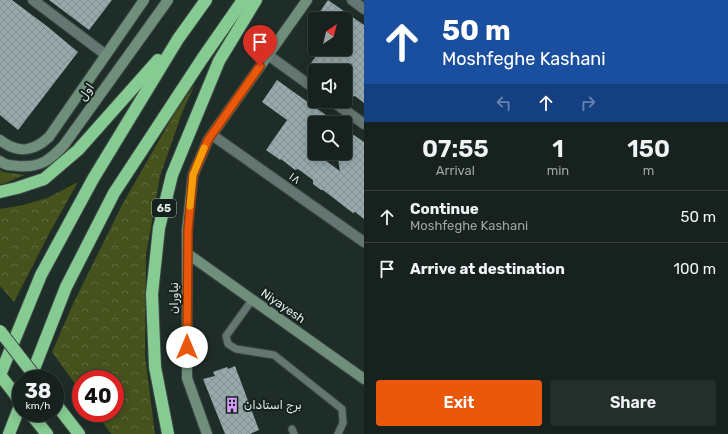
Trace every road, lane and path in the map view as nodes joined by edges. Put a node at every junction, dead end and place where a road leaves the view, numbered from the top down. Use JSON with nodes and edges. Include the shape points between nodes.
{"nodes":[{"id":1,"x":33,"y":0,"type":"edge"},
{"id":2,"x":144,"y":0,"type":"edge"},
{"id":3,"x":168,"y":0,"type":"edge"},
{"id":4,"x":206,"y":0,"type":"edge"},
{"id":5,"x":243,"y":0,"type":"edge"},
{"id":6,"x":256,"y":0,"type":"edge"},
{"id":7,"x":307,"y":0,"type":"edge"},
{"id":8,"x":352,"y":0,"type":"edge"},
{"id":9,"x":364,"y":9,"type":"edge"},
{"id":10,"x":178,"y":38,"type":"junction"},
{"id":11,"x":106,"y":55,"type":"junction"},
{"id":12,"x":268,"y":55,"type":"junction"},
{"id":13,"x":308,"y":84,"type":"edge"},
{"id":14,"x":342,"y":108,"type":"edge"},
{"id":15,"x":364,"y":124,"type":"edge"},
{"id":16,"x":212,"y":135,"type":"junction"},
{"id":17,"x":0,"y":140,"type":"edge"},
{"id":18,"x":2,"y":163,"type":"edge"},
{"id":19,"x":0,"y":192,"type":"edge"},
{"id":20,"x":364,"y":242,"type":"edge"},
{"id":21,"x":188,"y":254,"type":"junction"},
{"id":22,"x":252,"y":300,"type":"junction"},
{"id":23,"x":0,"y":332,"type":"edge"},
{"id":24,"x":30,"y":370,"type":"edge"},
{"id":25,"x":34,"y":370,"type":"edge"},
{"id":26,"x":0,"y":375,"type":"edge"},
{"id":27,"x":364,"y":379,"type":"edge"},
{"id":28,"x":12,"y":390,"type":"edge"},
{"id":29,"x":64,"y":414,"type":"edge"},
{"id":30,"x":14,"y":422,"type":"edge"},
{"id":31,"x":37,"y":422,"type":"edge"},
{"id":32,"x":45,"y":432,"type":"edge"},
{"id":33,"x":9,"y":434,"type":"edge"},
{"id":34,"x":79,"y":434,"type":"edge"},
{"id":35,"x":168,"y":434,"type":"edge"},
{"id":36,"x":206,"y":434,"type":"edge"},
{"id":37,"x":338,"y":434,"type":"edge"}],
"edges":[{"from":1,"to":11,"type":"street"},
{"from":2,"to":11,"type":"street","name":"اول"},
{"from":3,"to":18,"type":"street","name":"اول","via":[[54,156],[33,166]]},
{"from":4,"to":10,"type":"highway"},
{"from":5,"to":25,"type":"highway","via":[[114,193],[66,287]]},
{"from":6,"to":35,"type":"highway","number":"65","via":[[219,61],[172,175],[159,228],[152,294],[155,367]]},
{"from":7,"to":12,"type":"street","name":"نیاوران"},
{"from":8,"to":9,"type":"street"},
{"from":10,"to":19,"type":"highway","via":[[78,150],[44,178]]},
{"from":10,"to":26,"type":"highway","via":[[93,179],[41,276]]},
{"from":11,"to":17,"type":"street","name":"اول","via":[[49,137],[42,143],[26,150],[16,149]]},
{"from":12,"to":13,"type":"street"},
{"from":12,"to":16,"type":"street","name":"نیاوران"},
{"from":14,"to":15,"type":"street"},
{"from":16,"to":20,"type":"street","name":"۱۸"},
{"from":16,"to":21,"type":"street","name":"نیاوران","via":[[193,175]]},
{"from":21,"to":22,"type":"street","name":"Niyayesh"},
{"from":21,"to":36,"type":"street","name":"نیاوران","via":[[187,378]]},
{"from":22,"to":27,"type":"street","name":"Niyayesh"},
{"from":22,"to":37,"type":"lane","via":[[226,336],[228,344],[236,349],[274,355],[342,409],[343,423]]},
{"from":23,"to":24,"type":"highway","bridge":true},
{"from":26,"to":28,"type":"highway"},
{"from":29,"to":34,"type":"highway"},
{"from":30,"to":33,"type":"highway"},
{"from":31,"to":32,"type":"highway"}]}
